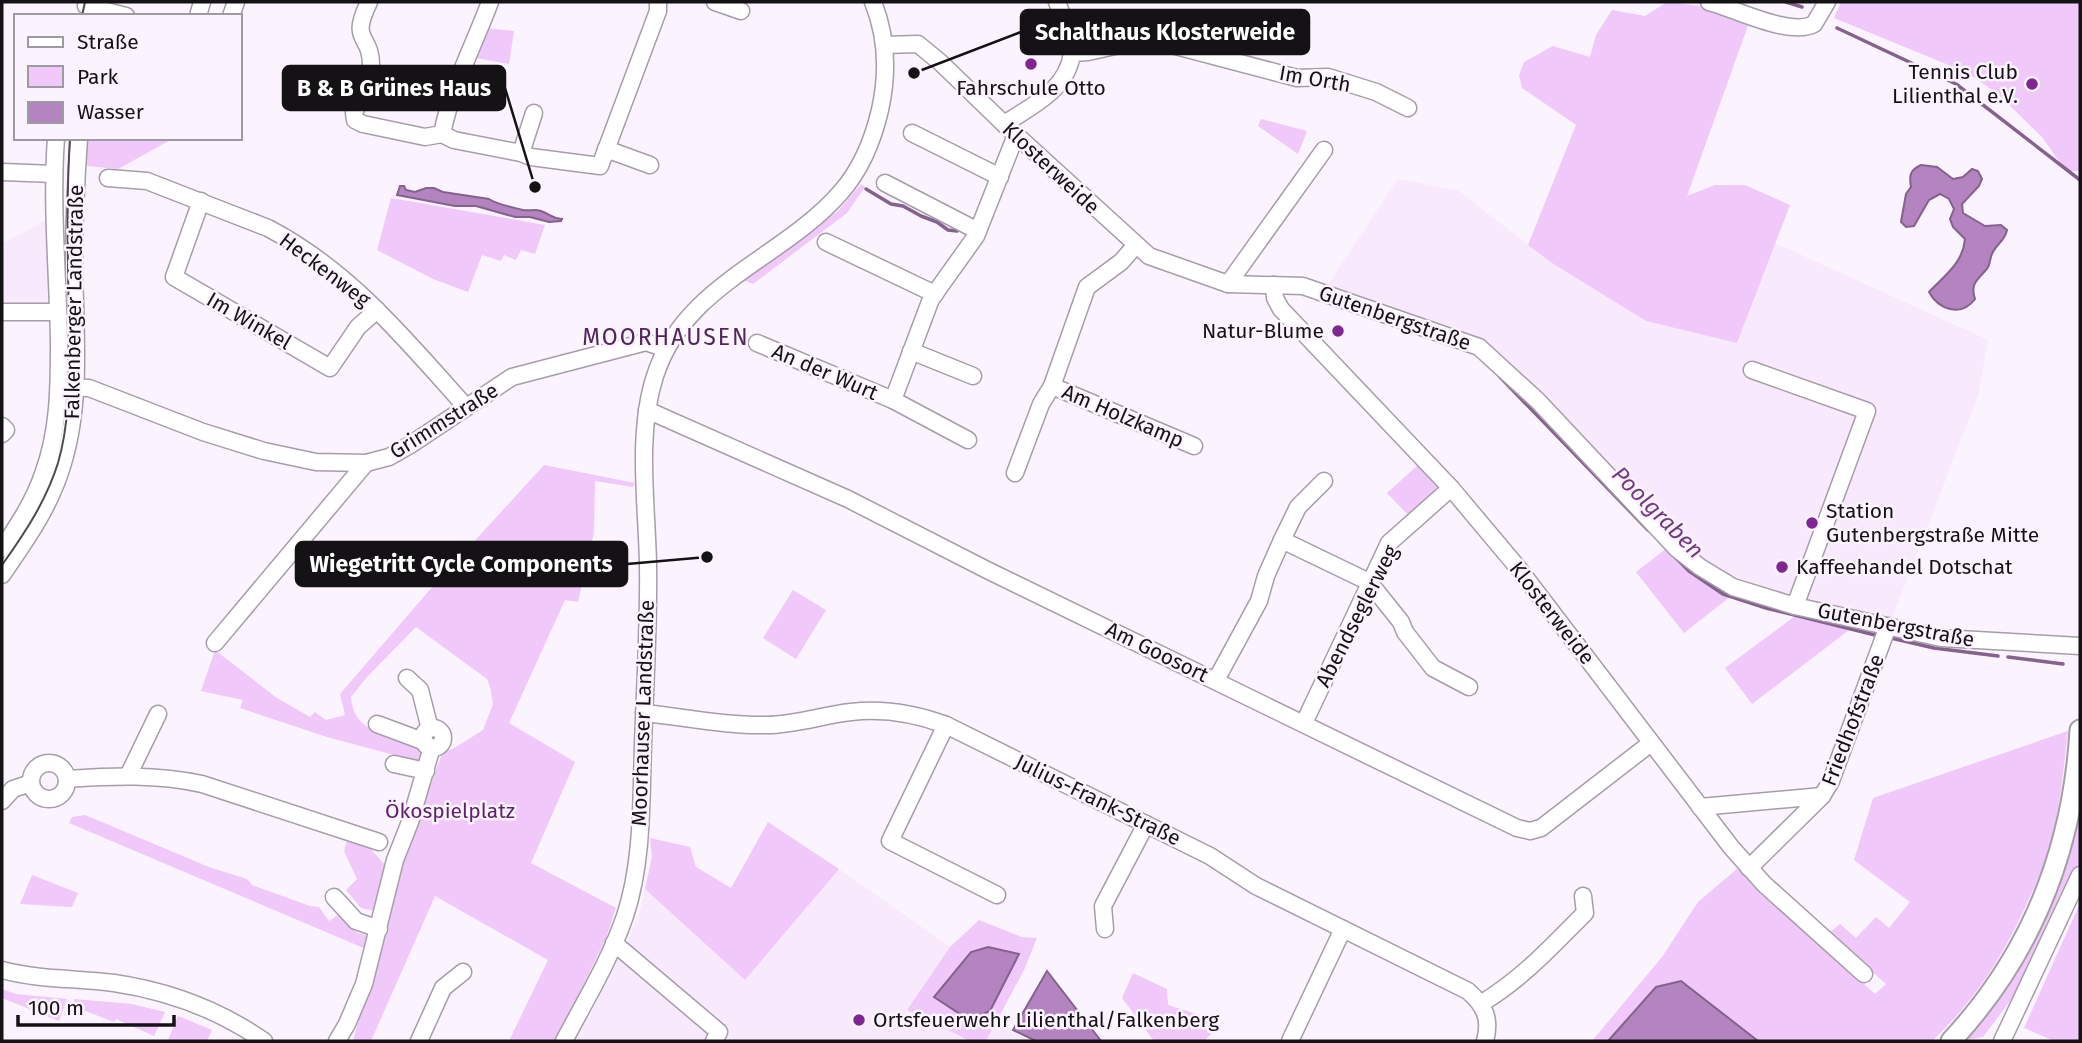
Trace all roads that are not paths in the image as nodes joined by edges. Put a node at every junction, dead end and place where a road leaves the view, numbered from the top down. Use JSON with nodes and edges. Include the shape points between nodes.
{"nodes":[{"id":1,"x":369,"y":2,"type":"edge"},
{"id":2,"x":490,"y":2,"type":"edge"},
{"id":3,"x":657,"y":2,"type":"edge"},
{"id":4,"x":715,"y":2,"type":"edge"},
{"id":5,"x":873,"y":2,"type":"edge"},
{"id":6,"x":1057,"y":2,"type":"edge"},
{"id":7,"x":1709,"y":2,"type":"edge"},
{"id":8,"x":1827,"y":2,"type":"edge"},
{"id":9,"x":85,"y":10,"type":"edge"},
{"id":10,"x":741,"y":12,"type":"dead end"},
{"id":11,"x":112,"y":14,"type":"edge"},
{"id":12,"x":884,"y":45,"type":"junction"},
{"id":13,"x":1072,"y":53,"type":"junction"},
{"id":14,"x":1408,"y":108,"type":"dead end"},
{"id":15,"x":534,"y":113,"type":"dead end"},
{"id":16,"x":1004,"y":124,"type":"junction"},
{"id":17,"x":912,"y":133,"type":"dead end"},
{"id":18,"x":442,"y":134,"type":"junction"},
{"id":19,"x":1016,"y":135,"type":"junction"},
{"id":20,"x":56,"y":140,"type":"edge"},
{"id":21,"x":79,"y":140,"type":"edge"},
{"id":22,"x":606,"y":149,"type":"junction"},
{"id":23,"x":1324,"y":150,"type":"dead end"},
{"id":24,"x":521,"y":153,"type":"junction"},
{"id":25,"x":650,"y":165,"type":"dead end"},
{"id":26,"x":2,"y":172,"type":"edge"},
{"id":27,"x":54,"y":174,"type":"junction"},
{"id":28,"x":1000,"y":177,"type":"junction"},
{"id":29,"x":108,"y":178,"type":"dead end"},
{"id":30,"x":885,"y":183,"type":"dead end"},
{"id":31,"x":201,"y":201,"type":"junction"},
{"id":32,"x":978,"y":231,"type":"junction"},
{"id":33,"x":826,"y":242,"type":"dead end"},
{"id":34,"x":1135,"y":246,"type":"junction"},
{"id":35,"x":1228,"y":284,"type":"junction"},
{"id":36,"x":1274,"y":285,"type":"junction"},
{"id":37,"x":935,"y":294,"type":"junction"},
{"id":38,"x":377,"y":310,"type":"junction"},
{"id":39,"x":2,"y":312,"type":"edge"},
{"id":40,"x":58,"y":312,"type":"junction"},
{"id":41,"x":757,"y":343,"type":"dead end"},
{"id":42,"x":666,"y":349,"type":"junction"},
{"id":43,"x":911,"y":351,"type":"junction"},
{"id":44,"x":1752,"y":370,"type":"dead end"},
{"id":45,"x":973,"y":376,"type":"dead end"},
{"id":46,"x":1052,"y":386,"type":"junction"},
{"id":47,"x":67,"y":387,"type":"junction"},
{"id":48,"x":892,"y":400,"type":"junction"},
{"id":49,"x":466,"y":407,"type":"junction"},
{"id":50,"x":647,"y":410,"type":"junction"},
{"id":51,"x":2,"y":426,"type":"edge"},
{"id":52,"x":2,"y":435,"type":"edge"},
{"id":53,"x":968,"y":440,"type":"dead end"},
{"id":54,"x":1194,"y":446,"type":"dead end"},
{"id":55,"x":366,"y":463,"type":"junction"},
{"id":56,"x":1015,"y":472,"type":"dead end"},
{"id":57,"x":1324,"y":481,"type":"dead end"},
{"id":58,"x":1451,"y":488,"type":"junction"},
{"id":59,"x":1282,"y":540,"type":"junction"},
{"id":60,"x":2,"y":549,"type":"edge"},
{"id":61,"x":2,"y":575,"type":"edge"},
{"id":62,"x":1369,"y":582,"type":"junction"},
{"id":63,"x":1796,"y":606,"type":"junction"},
{"id":64,"x":1888,"y":626,"type":"junction"},
{"id":65,"x":215,"y":643,"type":"dead end"},
{"id":66,"x":2080,"y":646,"type":"edge"},
{"id":67,"x":407,"y":678,"type":"dead end"},
{"id":68,"x":1216,"y":680,"type":"junction"},
{"id":69,"x":1469,"y":687,"type":"dead end"},
{"id":70,"x":644,"y":713,"type":"junction"},
{"id":71,"x":158,"y":714,"type":"dead end"},
{"id":72,"x":1304,"y":723,"type":"junction"},
{"id":73,"x":377,"y":724,"type":"dead end"},
{"id":74,"x":946,"y":725,"type":"junction"},
{"id":75,"x":2080,"y":730,"type":"edge"},
{"id":76,"x":429,"y":738,"type":"junction"},
{"id":77,"x":1651,"y":743,"type":"junction"},
{"id":78,"x":394,"y":764,"type":"dead end"},
{"id":79,"x":426,"y":771,"type":"junction"},
{"id":80,"x":128,"y":776,"type":"junction"},
{"id":81,"x":67,"y":779,"type":"junction"},
{"id":82,"x":31,"y":783,"type":"junction"},
{"id":83,"x":1822,"y":796,"type":"junction"},
{"id":84,"x":2,"y":800,"type":"edge"},
{"id":85,"x":1700,"y":807,"type":"junction"},
{"id":86,"x":1146,"y":824,"type":"junction"},
{"id":87,"x":404,"y":837,"type":"junction"},
{"id":88,"x":379,"y":842,"type":"junction"},
{"id":89,"x":396,"y":857,"type":"junction"},
{"id":90,"x":1749,"y":868,"type":"junction"},
{"id":91,"x":2080,"y":875,"type":"edge"},
{"id":92,"x":997,"y":894,"type":"dead end"},
{"id":93,"x":1583,"y":896,"type":"dead end"},
{"id":94,"x":334,"y":897,"type":"dead end"},
{"id":95,"x":379,"y":929,"type":"junction"},
{"id":96,"x":1105,"y":929,"type":"dead end"},
{"id":97,"x":1343,"y":929,"type":"junction"},
{"id":98,"x":614,"y":943,"type":"junction"},
{"id":99,"x":2,"y":970,"type":"edge"},
{"id":100,"x":463,"y":972,"type":"dead end"},
{"id":101,"x":1864,"y":974,"type":"dead end"},
{"id":102,"x":2,"y":980,"type":"edge"},
{"id":103,"x":1482,"y":1003,"type":"junction"},
{"id":104,"x":720,"y":1038,"type":"edge"},
{"id":105,"x":246,"y":1041,"type":"edge"},
{"id":106,"x":264,"y":1041,"type":"edge"},
{"id":107,"x":337,"y":1041,"type":"edge"},
{"id":108,"x":419,"y":1041,"type":"edge"},
{"id":109,"x":564,"y":1041,"type":"edge"},
{"id":110,"x":1290,"y":1041,"type":"edge"},
{"id":111,"x":1485,"y":1041,"type":"edge"},
{"id":112,"x":1951,"y":1041,"type":"edge"},
{"id":113,"x":2002,"y":1041,"type":"edge"}],
"edges":[{"from":1,"to":18,"type":"street","via":[[360,20],[360,34],[371,55],[372,69],[355,120],[425,137]]},
{"from":2,"to":18,"type":"street"},
{"from":3,"to":22,"type":"street","via":[[658,11]]},
{"from":4,"to":10,"type":"street"},
{"from":5,"to":12,"type":"street","name":"Moorhauser Landstraße"},
{"from":6,"to":13,"type":"street"},
{"from":7,"to":8,"type":"street","via":[[1798,29],[1814,24]]},
{"from":9,"to":11,"type":"street"},
{"from":12,"to":16,"type":"street","name":"Klosterweide","via":[[918,44]]},
{"from":12,"to":42,"type":"street","name":"Moorhauser Landstraße","via":[[885,87],[874,134],[842,191],[796,232],[702,301]]},
{"from":13,"to":14,"type":"street","name":"Im Orth","via":[[1124,44],[1172,45],[1297,78],[1328,77]]},
{"from":13,"to":16,"type":"street","via":[[1063,79],[1043,99]]},
{"from":15,"to":24,"type":"street"},
{"from":16,"to":19,"type":"street","name":"Klosterweide"},
{"from":17,"to":28,"type":"street"},
{"from":18,"to":24,"type":"street"},
{"from":19,"to":28,"type":"street","name":"An der Wurt"},
{"from":19,"to":34,"type":"street","name":"Klosterweide"},
{"from":20,"to":27,"type":"street","name":"Falkenberger Landstraße"},
{"from":21,"to":47,"type":"street","name":"Falkenberger Landstraße"},
{"from":22,"to":24,"type":"street","via":[[600,166]]},
{"from":22,"to":25,"type":"street"},
{"from":23,"to":35,"type":"street"},
{"from":26,"to":27,"type":"street"},
{"from":27,"to":40,"type":"street","name":"Falkenberger Landstraße"},
{"from":28,"to":32,"type":"street","name":"An der Wurt"},
{"from":29,"to":31,"type":"street","name":"Heckenweg","via":[[147,181]]},
{"from":30,"to":32,"type":"street"},
{"from":31,"to":38,"type":"street","name":"Heckenweg","via":[[286,237],[356,288]]},
{"from":31,"to":38,"type":"street","name":"Im Winkel","via":[[174,277],[330,368],[358,327]]},
{"from":32,"to":37,"type":"street","name":"An der Wurt"},
{"from":33,"to":37,"type":"street"},
{"from":34,"to":35,"type":"street","name":"Klosterweide","via":[[1149,256]]},
{"from":34,"to":46,"type":"street","name":"Am Holzkamp","via":[[1087,287]]},
{"from":35,"to":36,"type":"street","name":"Klosterweide"},
{"from":36,"to":58,"type":"street","name":"Klosterweide","via":[[1281,309]]},
{"from":36,"to":63,"type":"street","name":"Gutenbergstraße","via":[[1303,286],[1479,347],[1700,567],[1733,587]]},
{"from":37,"to":43,"type":"street","name":"An der Wurt"},
{"from":38,"to":49,"type":"street","name":"Heckenweg"},
{"from":39,"to":40,"type":"street"},
{"from":40,"to":47,"type":"street","name":"Falkenberger Landstraße"},
{"from":41,"to":48,"type":"street","name":"An der Wurt"},
{"from":42,"to":49,"type":"street","name":"Grimmstraße","via":[[646,342],[512,377]]},
{"from":42,"to":50,"type":"street","name":"Moorhauser Landstraße"},
{"from":43,"to":45,"type":"street"},
{"from":43,"to":48,"type":"street","name":"An der Wurt"},
{"from":44,"to":63,"type":"street","name":"Gutenbergstraße","via":[[1867,411]]},
{"from":46,"to":54,"type":"street","name":"Am Holzkamp"},
{"from":46,"to":56,"type":"street","name":"Am Holzkamp"},
{"from":47,"to":55,"type":"street","name":"Grimmstraße","via":[[89,388],[264,451],[316,462]]},
{"from":47,"to":60,"type":"street","name":"Falkenberger Landstraße","via":[[43,475]]},
{"from":47,"to":61,"type":"street","name":"Falkenberger Landstraße","via":[[69,436],[55,487],[37,524]]},
{"from":48,"to":53,"type":"street","name":"An der Wurt"},
{"from":49,"to":55,"type":"street","name":"Grimmstraße","via":[[389,457]]},
{"from":50,"to":68,"type":"street","name":"Am Goosort","via":[[848,499]]},
{"from":50,"to":70,"type":"street","name":"Moorhauser Landstraße"},
{"from":51,"to":52,"type":"street","via":[[6,430]]},
{"from":55,"to":65,"type":"street"},
{"from":57,"to":59,"type":"street","via":[[1298,507]]},
{"from":58,"to":62,"type":"street","name":"Abendseglerweg","via":[[1389,543]]},
{"from":58,"to":77,"type":"street","name":"Klosterweide","via":[[1519,569]]},
{"from":59,"to":62,"type":"street"},
{"from":59,"to":68,"type":"street","via":[[1259,601]]},
{"from":62,"to":69,"type":"street","via":[[1433,668]]},
{"from":62,"to":72,"type":"street","name":"Abendseglerweg"},
{"from":63,"to":64,"type":"street","name":"Gutenbergstraße"},
{"from":64,"to":66,"type":"street","name":"Gutenbergstraße","via":[[1941,638]]},
{"from":64,"to":83,"type":"street","name":"Friedhofstraße","via":[[1837,769]]},
{"from":67,"to":76,"type":"street","via":[[420,690]]},
{"from":68,"to":72,"type":"street","name":"Am Goosort"},
{"from":70,"to":74,"type":"street","name":"Julius-Frank-Straße","via":[[769,725],[853,711],[894,712]]},
{"from":70,"to":98,"type":"street","name":"Moorhauser Landstraße","via":[[636,860],[625,916]]},
{"from":71,"to":80,"type":"street"},
{"from":72,"to":77,"type":"street","name":"Am Goosort","via":[[1530,831],[1547,824]]},
{"from":73,"to":76,"type":"street","via":[[420,740]]},
{"from":74,"to":86,"type":"street","name":"Julius-Frank-Straße"},
{"from":74,"to":92,"type":"street","via":[[890,841]]},
{"from":75,"to":112,"type":"main road","via":[[2071,807],[2036,917],[2005,972]]},
{"from":76,"to":79,"type":"street"},
{"from":77,"to":85,"type":"street","name":"Klosterweide"},
{"from":78,"to":79,"type":"street"},
{"from":79,"to":87,"type":"street"},
{"from":80,"to":81,"type":"street"},
{"from":80,"to":88,"type":"street","via":[[202,784]]},
{"from":81,"to":82,"type":"street","via":[[61,794],[51,799],[36,793]]},
{"from":81,"to":82,"type":"street","via":[[60,767],[47,763],[35,770]]},
{"from":82,"to":84,"type":"street","via":[[13,789]]},
{"from":83,"to":85,"type":"street"},
{"from":83,"to":90,"type":"street","name":"Friedhofstraße"},
{"from":85,"to":90,"type":"street","name":"Klosterweide"},
{"from":86,"to":96,"type":"street","via":[[1103,906]]},
{"from":86,"to":97,"type":"street","name":"Julius-Frank-Straße"},
{"from":87,"to":88,"type":"street","via":[[387,834]]},
{"from":87,"to":89,"type":"street"},
{"from":88,"to":89,"type":"street","via":[[383,852]]},
{"from":89,"to":95,"type":"street"},
{"from":90,"to":101,"type":"street","name":"Klosterweide"},
{"from":91,"to":113,"type":"street"},
{"from":93,"to":103,"type":"street","via":[[1585,913],[1528,971]]},
{"from":94,"to":95,"type":"street","via":[[356,921]]},
{"from":95,"to":107,"type":"street","via":[[364,984]]},
{"from":97,"to":103,"type":"street","name":"Julius-Frank-Straße","via":[[1468,991]]},
{"from":97,"to":110,"type":"street"},
{"from":98,"to":104,"type":"street"},
{"from":98,"to":109,"type":"street","name":"Moorhauser Landstraße"},
{"from":99,"to":106,"type":"street","via":[[163,993],[212,1011]]},
{"from":100,"to":108,"type":"street","via":[[443,988]]},
{"from":102,"to":105,"type":"street","via":[[148,999],[197,1015]]},
{"from":103,"to":111,"type":"street","via":[[1488,1024]]}]}
